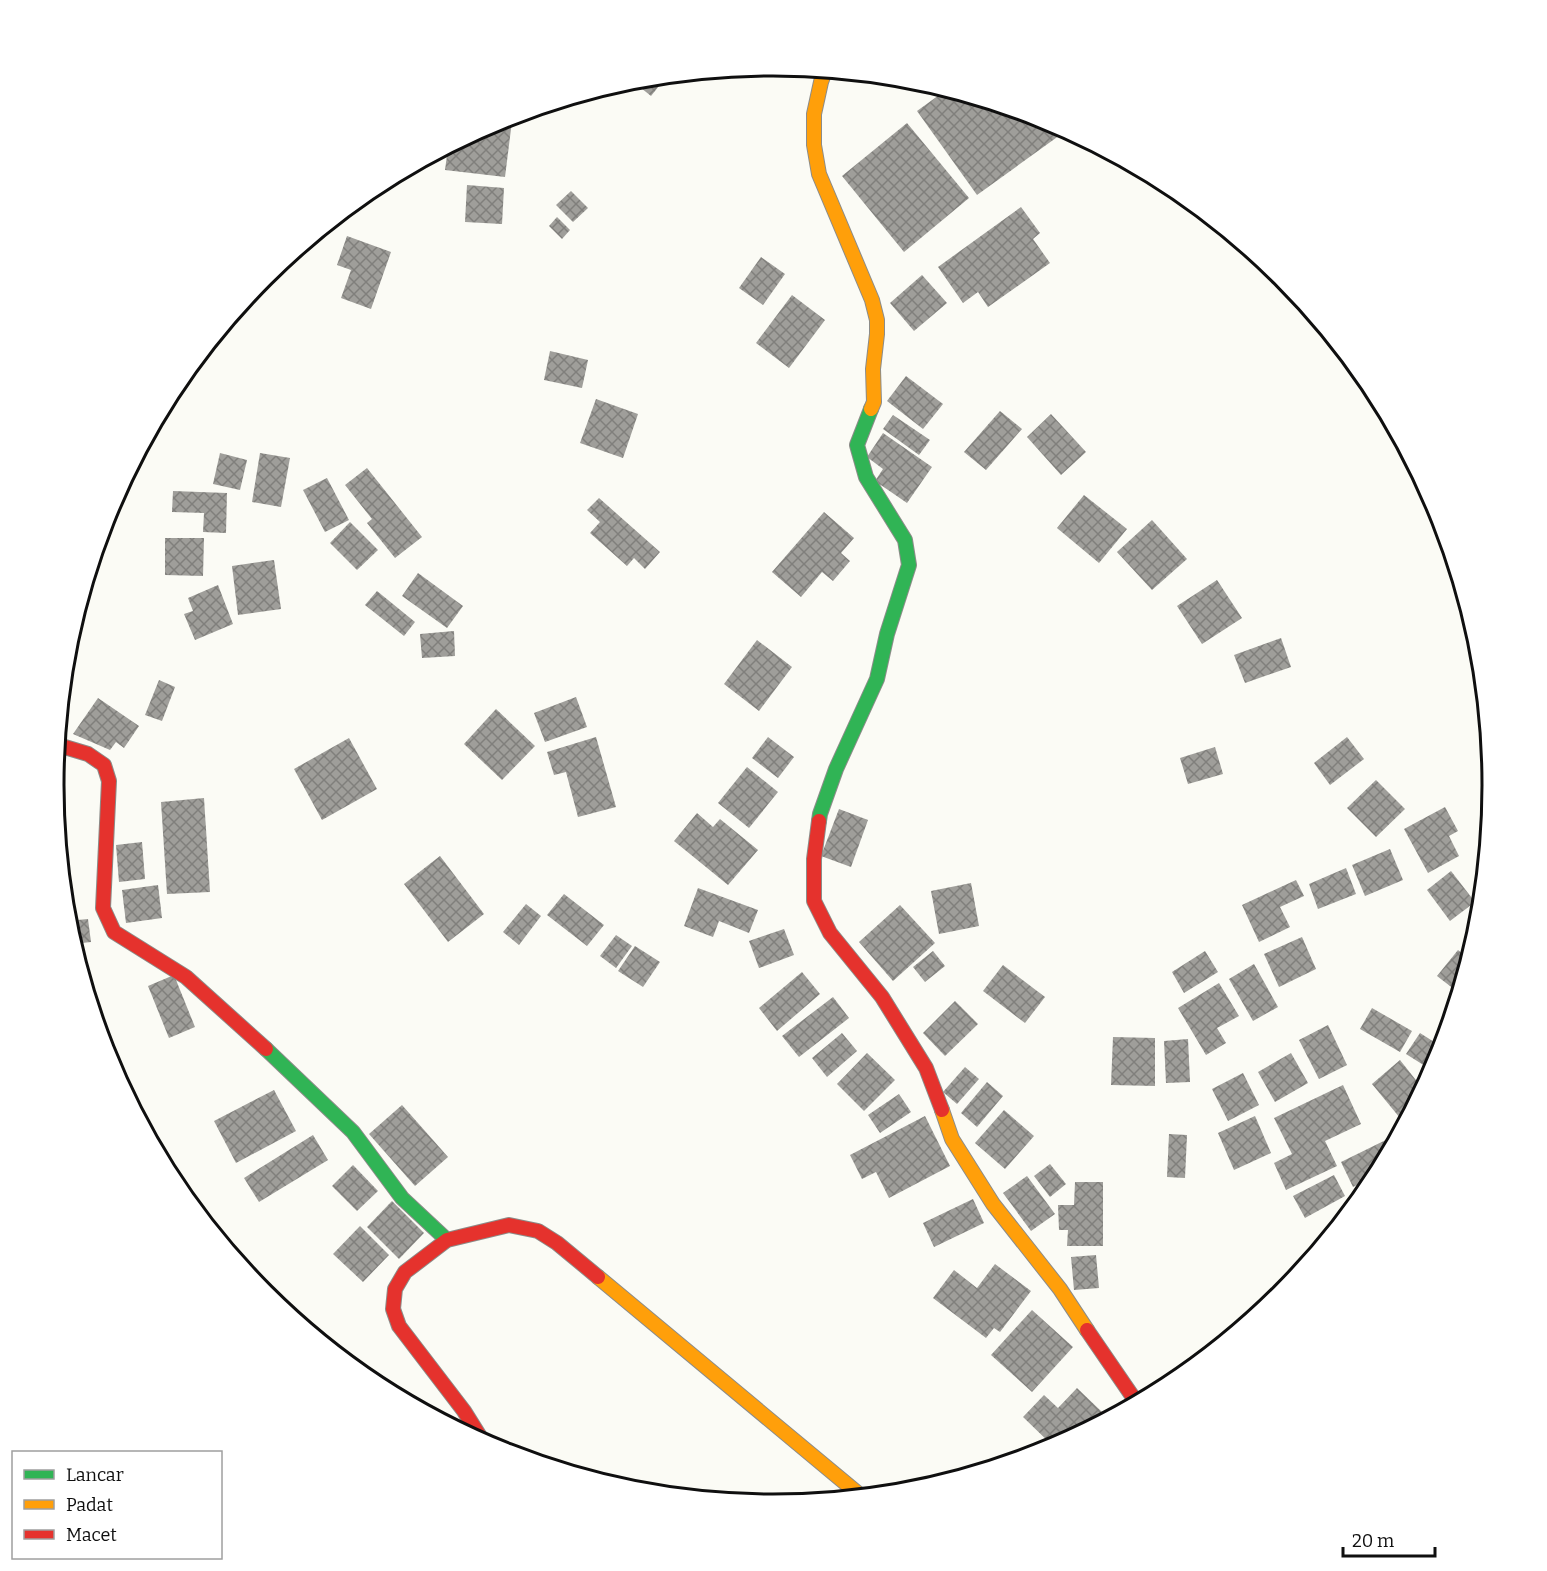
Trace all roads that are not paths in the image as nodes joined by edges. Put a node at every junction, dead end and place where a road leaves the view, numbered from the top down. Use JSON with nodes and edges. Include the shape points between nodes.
{"nodes":[{"id":1,"x":822,"y":78,"type":"edge"},
{"id":2,"x":66,"y":747,"type":"edge"},
{"id":3,"x":447,"y":1240,"type":"junction"},
{"id":4,"x":1133,"y":1397,"type":"edge"},
{"id":5,"x":475,"y":1428,"type":"edge"},
{"id":6,"x":853,"y":1489,"type":"edge"}],
"edges":[{"from":1,"to":4,"type":"street","via":[[814,114],[819,174],[877,320],[874,402],[857,445],[867,477],[904,540],[909,565],[877,679],[820,814],[814,901],[830,933],[882,997],[926,1068],[952,1139],[993,1204],[1060,1289]]},
{"from":2,"to":3,"type":"street","via":[[88,754],[104,765],[109,782],[103,908],[114,932],[186,977],[273,1056],[353,1132],[402,1198]]},
{"from":3,"to":5,"type":"street","via":[[405,1272],[395,1289],[393,1309],[399,1326]]},
{"from":3,"to":6,"type":"street","via":[[509,1225],[538,1231]]}]}
